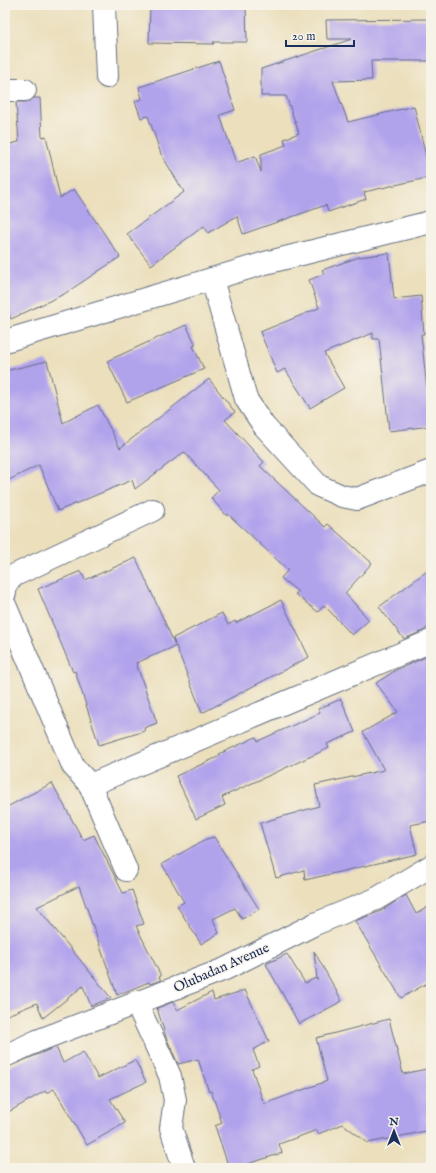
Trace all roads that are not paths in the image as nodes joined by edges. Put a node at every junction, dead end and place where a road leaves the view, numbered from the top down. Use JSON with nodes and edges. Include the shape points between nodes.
{"nodes":[{"id":1,"x":104,"y":5,"type":"edge"},
{"id":2,"x":107,"y":77,"type":"dead end"},
{"id":3,"x":431,"y":222,"type":"edge"},
{"id":4,"x":212,"y":279,"type":"junction"},
{"id":5,"x":5,"y":341,"type":"edge"},
{"id":6,"x":431,"y":471,"type":"edge"},
{"id":7,"x":153,"y":510,"type":"dead end"},
{"id":8,"x":5,"y":587,"type":"edge"},
{"id":9,"x":5,"y":605,"type":"edge"},
{"id":10,"x":431,"y":641,"type":"edge"},
{"id":11,"x":90,"y":785,"type":"junction"},
{"id":12,"x":431,"y":866,"type":"edge"},
{"id":13,"x":126,"y":870,"type":"dead end"},
{"id":14,"x":136,"y":1002,"type":"junction"},
{"id":15,"x":5,"y":1056,"type":"edge"},
{"id":16,"x":184,"y":1168,"type":"edge"}],
"edges":[{"from":1,"to":2,"type":"street"},
{"from":3,"to":4,"type":"street","via":[[265,263]]},
{"from":4,"to":5,"type":"street"},
{"from":4,"to":6,"type":"street","via":[[246,399],[264,426],[319,486],[342,496],[357,499]]},
{"from":7,"to":8,"type":"street","via":[[15,575]]},
{"from":9,"to":11,"type":"street","via":[[73,766]]},
{"from":10,"to":11,"type":"street"},
{"from":11,"to":13,"type":"street"},
{"from":12,"to":14,"type":"street","name":"Olubadan Avenue","via":[[376,899],[315,924],[225,968]]},
{"from":14,"to":15,"type":"street","name":"Olubadan Avenue"},
{"from":14,"to":16,"type":"street","via":[[170,1076],[175,1100],[171,1128]]}]}
